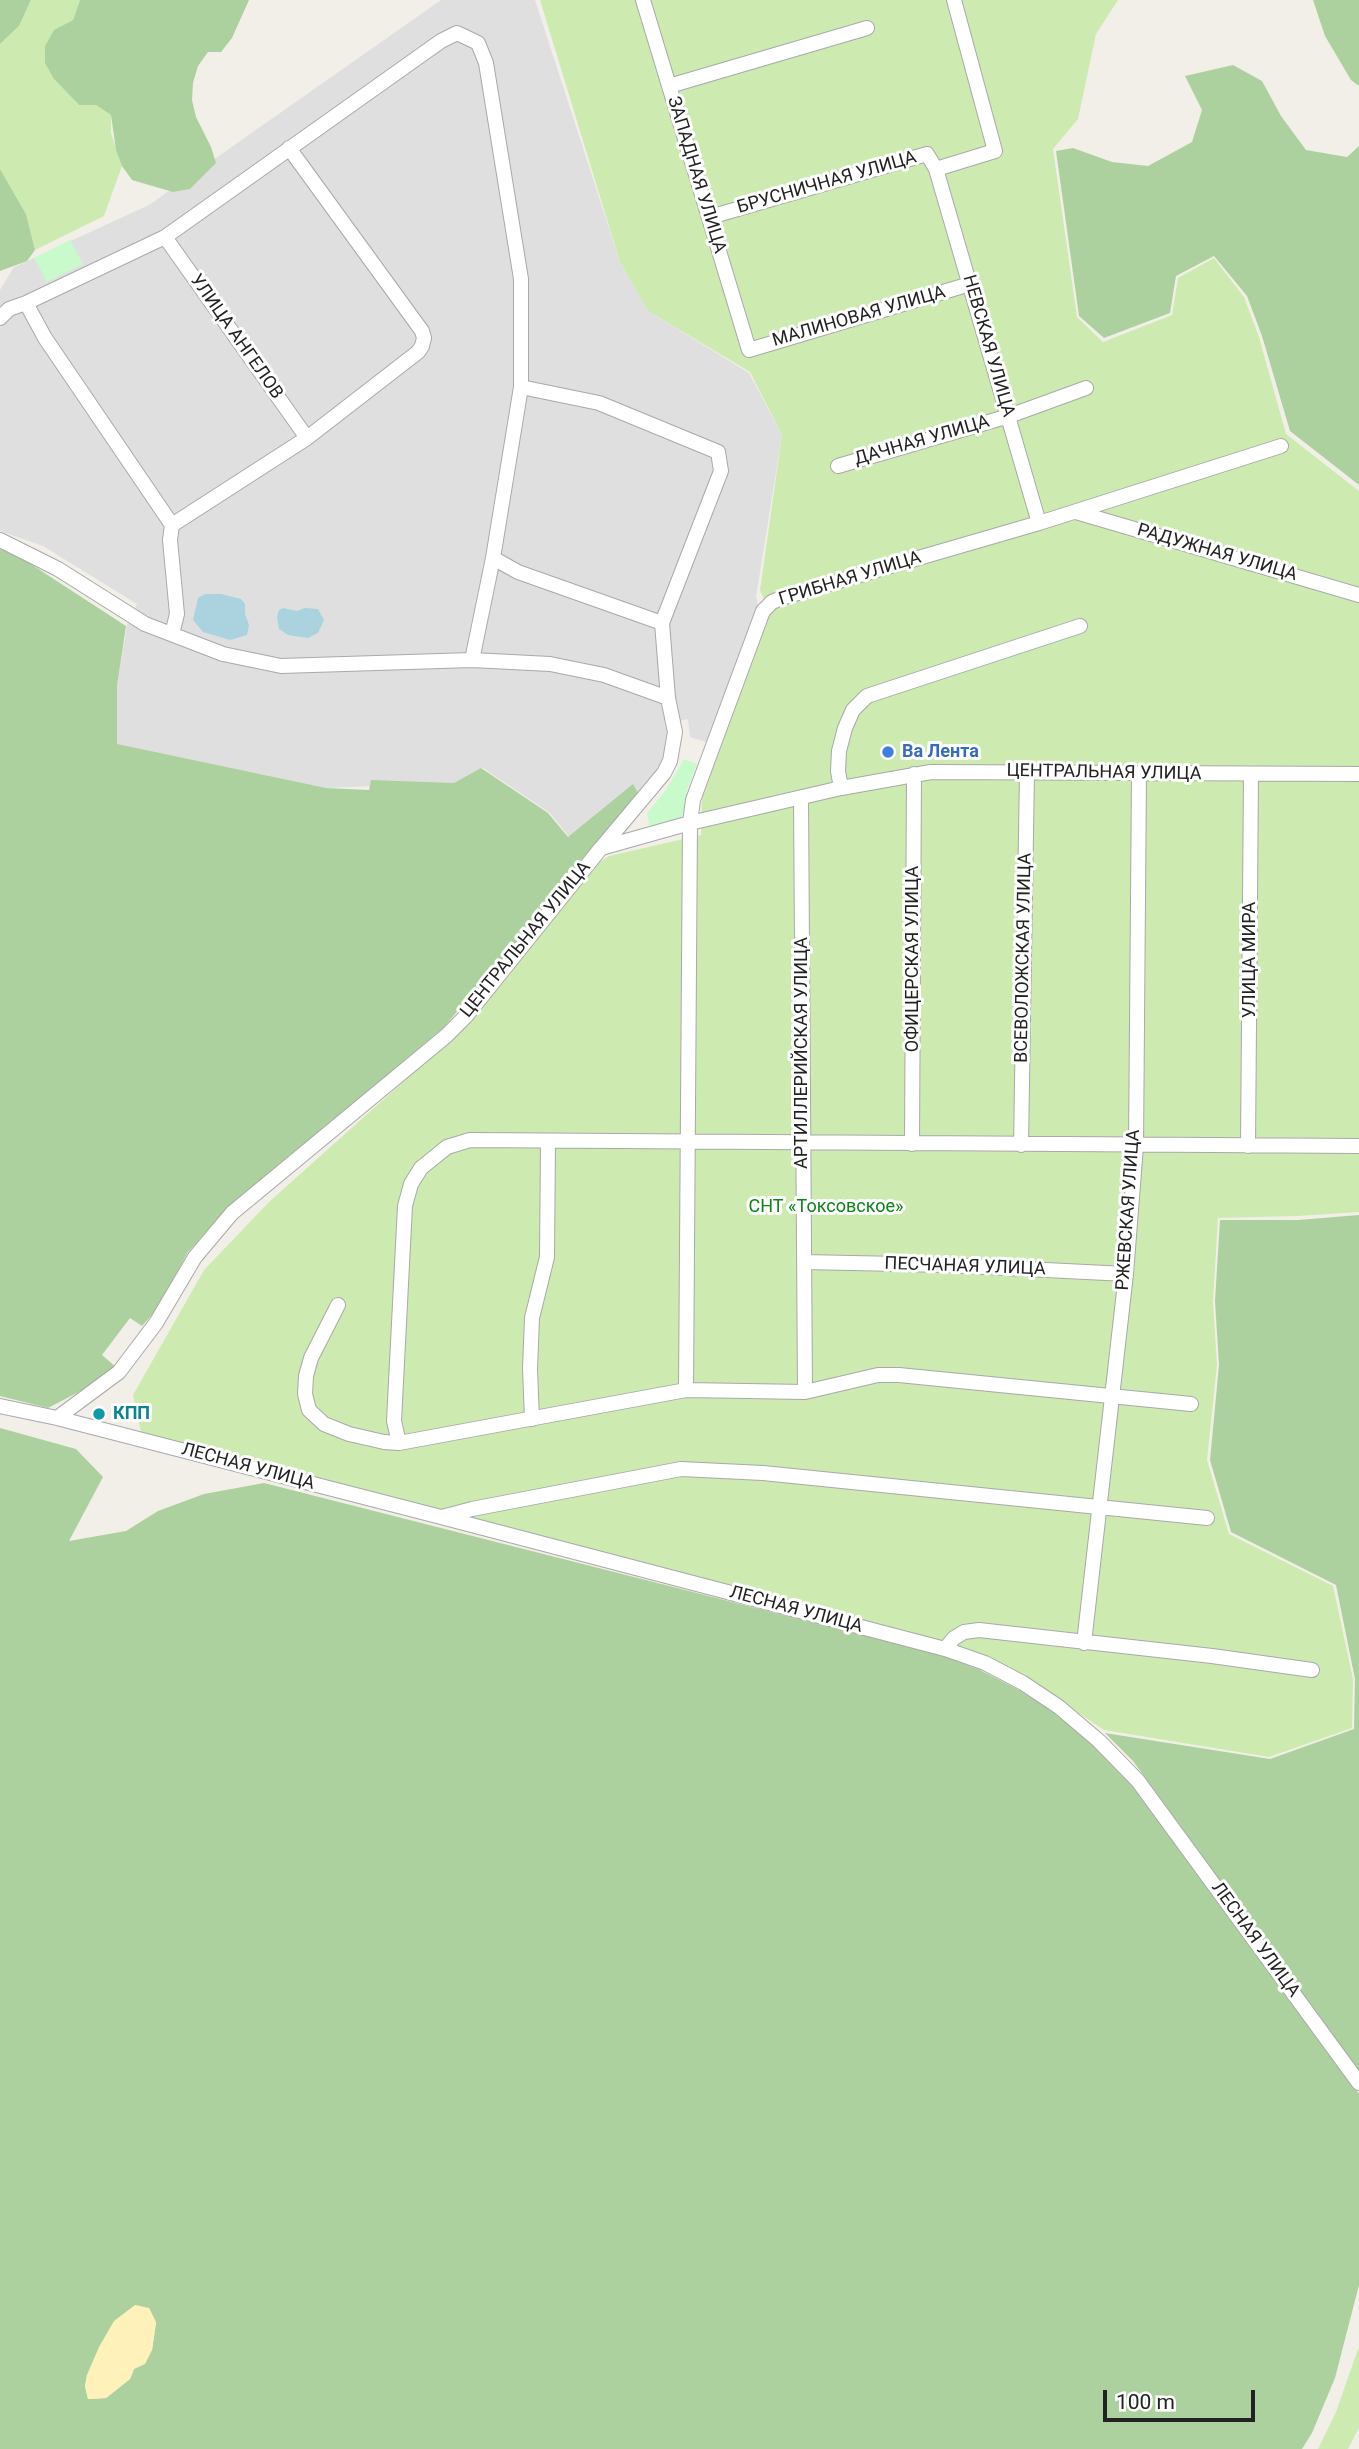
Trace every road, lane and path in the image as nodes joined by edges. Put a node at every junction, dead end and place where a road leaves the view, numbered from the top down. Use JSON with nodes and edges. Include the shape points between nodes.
{"nodes":[{"id":1,"x":643,"y":0,"type":"edge"},
{"id":2,"x":954,"y":0,"type":"edge"},
{"id":3,"x":867,"y":28,"type":"dead end"},
{"id":4,"x":670,"y":86,"type":"junction"},
{"id":5,"x":289,"y":148,"type":"junction"},
{"id":6,"x":936,"y":169,"type":"junction"},
{"id":7,"x":710,"y":217,"type":"junction"},
{"id":8,"x":165,"y":237,"type":"junction"},
{"id":9,"x":970,"y":284,"type":"junction"},
{"id":10,"x":26,"y":303,"type":"junction"},
{"id":11,"x":0,"y":318,"type":"edge"},
{"id":12,"x":749,"y":350,"type":"joint"},
{"id":13,"x":521,"y":387,"type":"junction"},
{"id":14,"x":1086,"y":388,"type":"dead end"},
{"id":15,"x":1009,"y":416,"type":"junction"},
{"id":16,"x":307,"y":438,"type":"junction"},
{"id":17,"x":1280,"y":446,"type":"dead end"},
{"id":18,"x":838,"y":466,"type":"dead end"},
{"id":19,"x":1075,"y":511,"type":"junction"},
{"id":20,"x":1039,"y":523,"type":"junction"},
{"id":21,"x":172,"y":525,"type":"junction"},
{"id":22,"x":0,"y":540,"type":"edge"},
{"id":23,"x":493,"y":558,"type":"junction"},
{"id":24,"x":1359,"y":595,"type":"edge"},
{"id":25,"x":662,"y":624,"type":"junction"},
{"id":26,"x":1080,"y":626,"type":"dead end"},
{"id":27,"x":172,"y":634,"type":"junction"},
{"id":28,"x":472,"y":660,"type":"junction"},
{"id":29,"x":668,"y":698,"type":"junction"},
{"id":30,"x":1027,"y":772,"type":"junction"},
{"id":31,"x":914,"y":774,"type":"junction"},
{"id":32,"x":1139,"y":774,"type":"junction"},
{"id":33,"x":1359,"y":774,"type":"edge"},
{"id":34,"x":1251,"y":775,"type":"junction"},
{"id":35,"x":841,"y":788,"type":"junction"},
{"id":36,"x":801,"y":798,"type":"junction"},
{"id":37,"x":690,"y":823,"type":"junction"},
{"id":38,"x":601,"y":848,"type":"junction"},
{"id":39,"x":548,"y":1141,"type":"junction"},
{"id":40,"x":688,"y":1142,"type":"junction"},
{"id":41,"x":803,"y":1143,"type":"junction"},
{"id":42,"x":912,"y":1144,"type":"junction"},
{"id":43,"x":1021,"y":1145,"type":"junction"},
{"id":44,"x":1136,"y":1146,"type":"junction"},
{"id":45,"x":1248,"y":1146,"type":"junction"},
{"id":46,"x":1359,"y":1146,"type":"edge"},
{"id":47,"x":804,"y":1262,"type":"junction"},
{"id":48,"x":1126,"y":1275,"type":"junction"},
{"id":49,"x":338,"y":1305,"type":"dead end"},
{"id":50,"x":686,"y":1390,"type":"junction"},
{"id":51,"x":805,"y":1392,"type":"junction"},
{"id":52,"x":1111,"y":1396,"type":"junction"},
{"id":53,"x":1191,"y":1405,"type":"dead end"},
{"id":54,"x":0,"y":1406,"type":"edge"},
{"id":55,"x":57,"y":1418,"type":"junction"},
{"id":56,"x":532,"y":1419,"type":"junction"},
{"id":57,"x":399,"y":1443,"type":"junction"},
{"id":58,"x":1100,"y":1507,"type":"junction"},
{"id":59,"x":441,"y":1517,"type":"junction"},
{"id":60,"x":1207,"y":1518,"type":"dead end"},
{"id":61,"x":1084,"y":1643,"type":"junction"},
{"id":62,"x":945,"y":1649,"type":"junction"},
{"id":63,"x":1312,"y":1670,"type":"dead end"},
{"id":64,"x":1359,"y":2082,"type":"edge"}],
"edges":[{"from":1,"to":4,"type":"street","name":"ЗАПАДНАЯ УЛИЦА"},
{"from":2,"to":6,"type":"street","via":[[995,151]]},
{"from":3,"to":4,"type":"street"},
{"from":4,"to":7,"type":"street","name":"ЗАПАДНАЯ УЛИЦА"},
{"from":5,"to":8,"type":"street"},
{"from":5,"to":13,"type":"street","via":[[441,41],[457,33],[478,43],[486,63],[521,279]]},
{"from":5,"to":16,"type":"street","via":[[424,338],[418,352]]},
{"from":6,"to":7,"type":"street","name":"БРУСНИЧНАЯ УЛИЦА","via":[[927,154]]},
{"from":6,"to":9,"type":"street","name":"НЕВСКАЯ УЛИЦА"},
{"from":7,"to":12,"type":"street","name":"ЗАПАДНАЯ УЛИЦА"},
{"from":8,"to":10,"type":"street"},
{"from":8,"to":16,"type":"street","name":"УЛИЦА АНГЕЛОВ"},
{"from":9,"to":12,"type":"street","name":"МАЛИНОВАЯ УЛИЦА"},
{"from":9,"to":15,"type":"street","name":"НЕВСКАЯ УЛИЦА"},
{"from":10,"to":11,"type":"street"},
{"from":10,"to":21,"type":"street"},
{"from":13,"to":23,"type":"street"},
{"from":13,"to":25,"type":"street","via":[[599,403],[718,452],[721,471]]},
{"from":14,"to":15,"type":"street","name":"ДАЧНАЯ УЛИЦА"},
{"from":15,"to":18,"type":"street","name":"ДАЧНАЯ УЛИЦА"},
{"from":15,"to":20,"type":"street","name":"НЕВСКАЯ УЛИЦА"},
{"from":16,"to":21,"type":"street"},
{"from":17,"to":19,"type":"street","name":"ГРИБНАЯ УЛИЦА"},
{"from":19,"to":20,"type":"street","name":"ГРИБНАЯ УЛИЦА"},
{"from":19,"to":24,"type":"street","name":"РАДУЖНАЯ УЛИЦА"},
{"from":20,"to":37,"type":"street","name":"ГРИБНАЯ УЛИЦА","via":[[772,602],[763,611],[693,800]]},
{"from":21,"to":27,"type":"street","via":[[177,614]]},
{"from":22,"to":27,"type":"street","via":[[58,569],[145,624]]},
{"from":23,"to":25,"type":"street","via":[[528,576]]},
{"from":23,"to":28,"type":"street"},
{"from":25,"to":29,"type":"street"},
{"from":26,"to":35,"type":"street","via":[[867,696],[853,710],[842,739]]},
{"from":27,"to":28,"type":"street","via":[[223,654],[281,666]]},
{"from":28,"to":29,"type":"street","via":[[550,664],[604,675]]},
{"from":29,"to":38,"type":"street","via":[[675,732],[670,761]]},
{"from":30,"to":31,"type":"street","name":"ЦЕНТРАЛЬНАЯ УЛИЦА"},
{"from":30,"to":32,"type":"street","name":"ЦЕНТРАЛЬНАЯ УЛИЦА"},
{"from":30,"to":43,"type":"street","name":"ВСЕВОЛОЖСКАЯ УЛИЦА"},
{"from":31,"to":35,"type":"street","name":"ЦЕНТРАЛЬНАЯ УЛИЦА"},
{"from":31,"to":42,"type":"street","name":"ОФИЦЕРСКАЯ УЛИЦА"},
{"from":32,"to":34,"type":"street","name":"ЦЕНТРАЛЬНАЯ УЛИЦА"},
{"from":32,"to":44,"type":"street","name":"РЖЕВСКАЯ УЛИЦА"},
{"from":33,"to":34,"type":"street","name":"ЦЕНТРАЛЬНАЯ УЛИЦА"},
{"from":34,"to":45,"type":"street","name":"УЛИЦА МИРА"},
{"from":35,"to":36,"type":"street","name":"ЦЕНТРАЛЬНАЯ УЛИЦА"},
{"from":36,"to":37,"type":"street","name":"ЦЕНТРАЛЬНАЯ УЛИЦА"},
{"from":36,"to":41,"type":"street","name":"АРТИЛЛЕРИЙСКАЯ УЛИЦА"},
{"from":37,"to":38,"type":"street","name":"ЦЕНТРАЛЬНАЯ УЛИЦА"},
{"from":37,"to":40,"type":"street","name":"ГРИБНАЯ УЛИЦА"},
{"from":38,"to":55,"type":"street","name":"ЦЕНТРАЛЬНАЯ УЛИЦА","via":[[466,1016],[232,1213],[195,1257],[156,1323],[119,1372]]},
{"from":39,"to":40,"type":"street"},
{"from":39,"to":56,"type":"street","via":[[547,1257],[532,1318]]},
{"from":39,"to":57,"type":"street","via":[[470,1140],[447,1147],[421,1168],[411,1184],[405,1206],[394,1421]]},
{"from":40,"to":41,"type":"street"},
{"from":40,"to":50,"type":"street","name":"ГРИБНАЯ УЛИЦА"},
{"from":41,"to":42,"type":"street"},
{"from":41,"to":47,"type":"street","name":"АРТИЛЛЕРИЙСКАЯ УЛИЦА"},
{"from":42,"to":43,"type":"street"},
{"from":43,"to":44,"type":"street"},
{"from":44,"to":45,"type":"street"},
{"from":44,"to":48,"type":"street","name":"РЖЕВСКАЯ УЛИЦА"},
{"from":45,"to":46,"type":"street"},
{"from":47,"to":48,"type":"street","name":"ПЕСЧАНАЯ УЛИЦА"},
{"from":47,"to":51,"type":"street","name":"АРТИЛЛЕРИЙСКАЯ УЛИЦА"},
{"from":48,"to":52,"type":"street","name":"РЖЕВСКАЯ УЛИЦА"},
{"from":49,"to":57,"type":"street","via":[[306,1376],[309,1410],[324,1424],[349,1434]]},
{"from":50,"to":51,"type":"street"},
{"from":50,"to":56,"type":"street"},
{"from":51,"to":52,"type":"street","via":[[899,1375]]},
{"from":52,"to":53,"type":"street"},
{"from":52,"to":58,"type":"street","name":"РЖЕВСКАЯ УЛИЦА"},
{"from":54,"to":55,"type":"street","name":"ЛЕСНАЯ УЛИЦА"},
{"from":55,"to":59,"type":"street","name":"ЛЕСНАЯ УЛИЦА"},
{"from":56,"to":57,"type":"street"},
{"from":58,"to":59,"type":"street","via":[[681,1469]]},
{"from":58,"to":60,"type":"street"},
{"from":58,"to":61,"type":"street","name":"РЖЕВСКАЯ УЛИЦА"},
{"from":59,"to":62,"type":"street","name":"ЛЕСНАЯ УЛИЦА"},
{"from":61,"to":62,"type":"street","via":[[978,1630],[964,1632]]},
{"from":61,"to":63,"type":"street"},
{"from":62,"to":64,"type":"street","name":"ЛЕСНАЯ УЛИЦА","via":[[985,1663],[1059,1707],[1138,1781]]}]}
